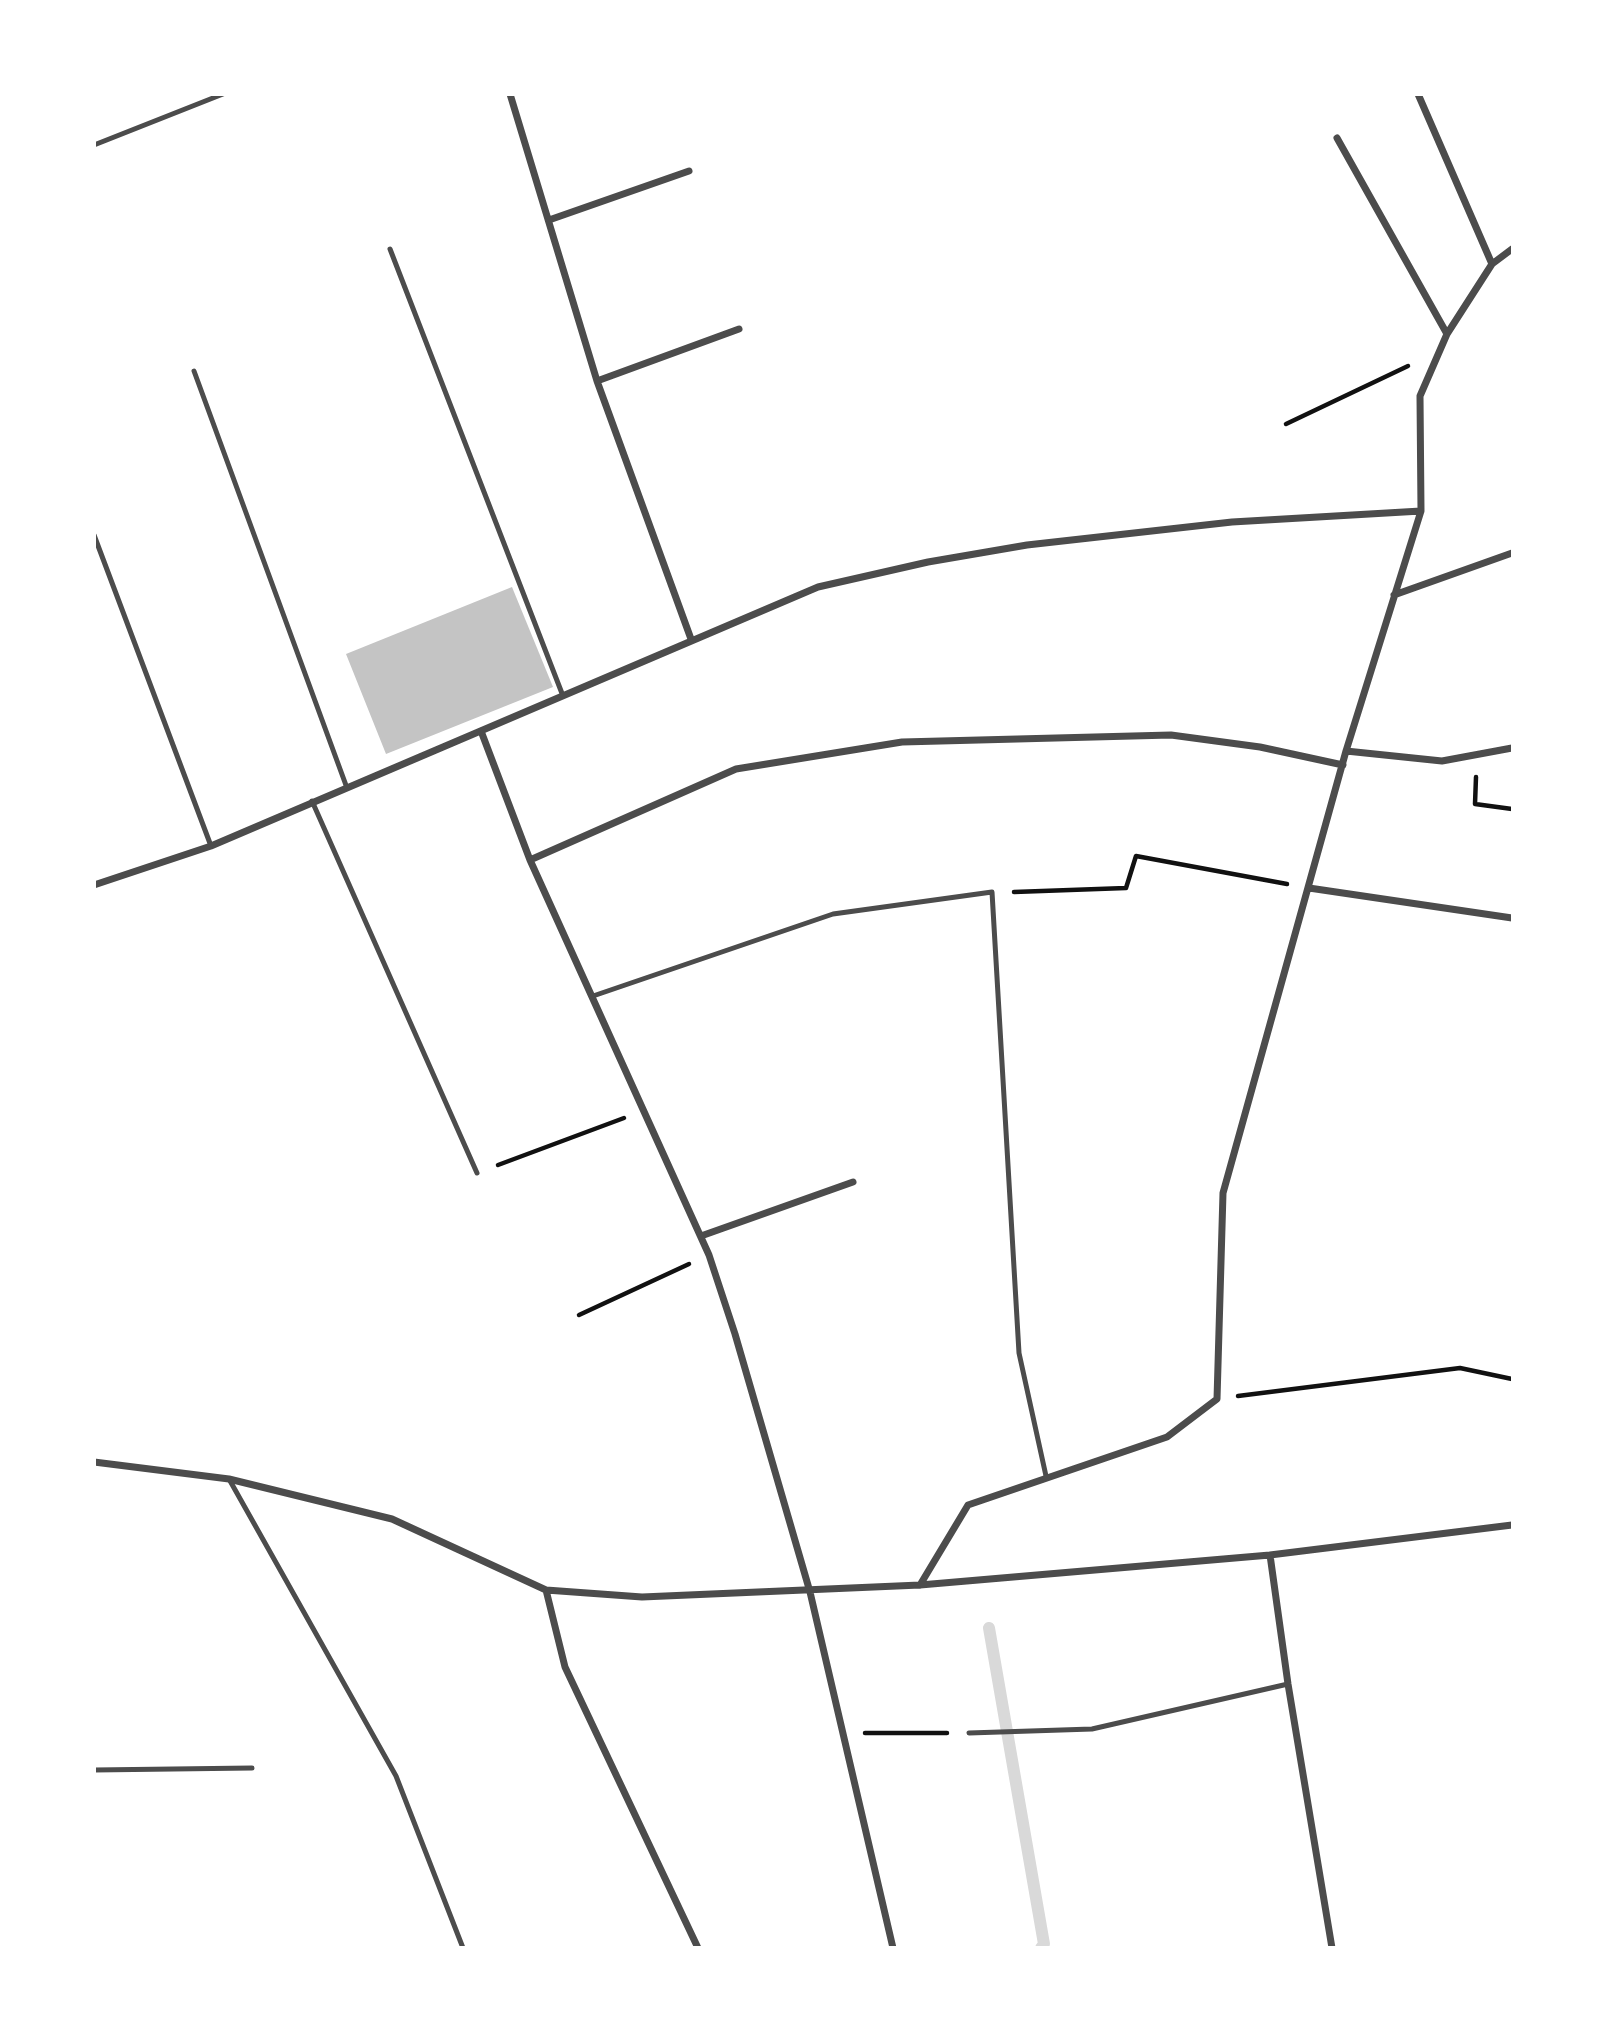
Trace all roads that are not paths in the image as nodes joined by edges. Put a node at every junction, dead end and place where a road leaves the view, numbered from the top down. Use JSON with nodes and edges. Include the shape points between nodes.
{"nodes":[{"id":1,"x":223,"y":94,"type":"edge"},
{"id":2,"x":510,"y":94,"type":"edge"},
{"id":3,"x":1418,"y":94,"type":"edge"},
{"id":4,"x":1337,"y":138,"type":"dead end"},
{"id":5,"x":94,"y":145,"type":"edge"},
{"id":6,"x":689,"y":171,"type":"dead end"},
{"id":7,"x":549,"y":219,"type":"junction"},
{"id":8,"x":390,"y":249,"type":"dead end"},
{"id":9,"x":1513,"y":250,"type":"edge"},
{"id":10,"x":1492,"y":264,"type":"junction"},
{"id":11,"x":738,"y":329,"type":"dead end"},
{"id":12,"x":1447,"y":334,"type":"junction"},
{"id":13,"x":194,"y":371,"type":"dead end"},
{"id":14,"x":597,"y":381,"type":"junction"},
{"id":15,"x":1420,"y":511,"type":"junction"},
{"id":16,"x":94,"y":535,"type":"edge"},
{"id":17,"x":1513,"y":553,"type":"edge"},
{"id":18,"x":1394,"y":595,"type":"junction"},
{"id":19,"x":691,"y":639,"type":"junction"},
{"id":20,"x":563,"y":696,"type":"junction"},
{"id":21,"x":481,"y":731,"type":"junction"},
{"id":22,"x":1513,"y":748,"type":"edge"},
{"id":23,"x":1346,"y":751,"type":"junction"},
{"id":24,"x":1343,"y":765,"type":"junction"},
{"id":25,"x":347,"y":788,"type":"junction"},
{"id":26,"x":312,"y":801,"type":"junction"},
{"id":27,"x":211,"y":846,"type":"junction"},
{"id":28,"x":530,"y":860,"type":"junction"},
{"id":29,"x":94,"y":885,"type":"edge"},
{"id":30,"x":1309,"y":888,"type":"junction"},
{"id":31,"x":1513,"y":918,"type":"edge"},
{"id":32,"x":593,"y":996,"type":"junction"},
{"id":33,"x":477,"y":1173,"type":"road end"},
{"id":34,"x":853,"y":1182,"type":"dead end"},
{"id":35,"x":702,"y":1236,"type":"junction"},
{"id":36,"x":94,"y":1462,"type":"edge"},
{"id":37,"x":1046,"y":1476,"type":"junction"},
{"id":38,"x":229,"y":1479,"type":"junction"},
{"id":39,"x":1513,"y":1525,"type":"edge"},
{"id":40,"x":1270,"y":1555,"type":"junction"},
{"id":41,"x":920,"y":1585,"type":"junction"},
{"id":42,"x":546,"y":1590,"type":"junction"},
{"id":43,"x":810,"y":1592,"type":"junction"},
{"id":44,"x":1288,"y":1684,"type":"junction"},
{"id":45,"x":969,"y":1733,"type":"road end"},
{"id":46,"x":252,"y":1768,"type":"dead end"},
{"id":47,"x":94,"y":1770,"type":"edge"},
{"id":48,"x":463,"y":1948,"type":"edge"},
{"id":49,"x":698,"y":1948,"type":"edge"},
{"id":50,"x":893,"y":1948,"type":"edge"},
{"id":51,"x":1332,"y":1948,"type":"edge"}],
"edges":[{"from":1,"to":5,"type":"lane"},
{"from":2,"to":7,"type":"street"},
{"from":3,"to":10,"type":"street"},
{"from":4,"to":12,"type":"street"},
{"from":6,"to":7,"type":"street"},
{"from":7,"to":14,"type":"street"},
{"from":8,"to":20,"type":"lane"},
{"from":9,"to":10,"type":"street"},
{"from":10,"to":12,"type":"street"},
{"from":11,"to":14,"type":"street"},
{"from":12,"to":15,"type":"street","via":[[1420,396]]},
{"from":13,"to":25,"type":"lane"},
{"from":14,"to":19,"type":"street"},
{"from":15,"to":18,"type":"street"},
{"from":15,"to":19,"type":"street","via":[[1232,522],[1027,545],[928,562],[818,587]]},
{"from":16,"to":27,"type":"lane"},
{"from":17,"to":18,"type":"street"},
{"from":18,"to":23,"type":"street"},
{"from":19,"to":20,"type":"street"},
{"from":20,"to":21,"type":"street"},
{"from":21,"to":25,"type":"street"},
{"from":21,"to":28,"type":"street"},
{"from":22,"to":23,"type":"street","via":[[1442,761]]},
{"from":23,"to":24,"type":"street"},
{"from":24,"to":28,"type":"street","via":[[1171,735],[902,742],[736,769]]},
{"from":24,"to":30,"type":"street"},
{"from":25,"to":26,"type":"street"},
{"from":26,"to":27,"type":"street"},
{"from":26,"to":33,"type":"lane"},
{"from":27,"to":29,"type":"street"},
{"from":28,"to":32,"type":"street"},
{"from":30,"to":31,"type":"street"},
{"from":30,"to":37,"type":"street","via":[[1223,1193],[1217,1399],[1167,1437]]},
{"from":32,"to":35,"type":"street"},
{"from":32,"to":37,"type":"lane","via":[[833,914],[992,892],[1019,1353]]},
{"from":34,"to":35,"type":"street"},
{"from":35,"to":43,"type":"street"},
{"from":36,"to":38,"type":"street"},
{"from":37,"to":41,"type":"street","via":[[968,1505]]},
{"from":38,"to":42,"type":"street","via":[[392,1519]]},
{"from":38,"to":48,"type":"lane","via":[[396,1776]]},
{"from":39,"to":40,"type":"street"},
{"from":40,"to":41,"type":"street"},
{"from":40,"to":44,"type":"street"},
{"from":41,"to":43,"type":"street"},
{"from":42,"to":43,"type":"street","via":[[642,1597]]},
{"from":42,"to":49,"type":"street","via":[[565,1667]]},
{"from":43,"to":50,"type":"street"},
{"from":44,"to":45,"type":"lane","via":[[1093,1729]]},
{"from":44,"to":51,"type":"street"},
{"from":46,"to":47,"type":"lane"}]}
